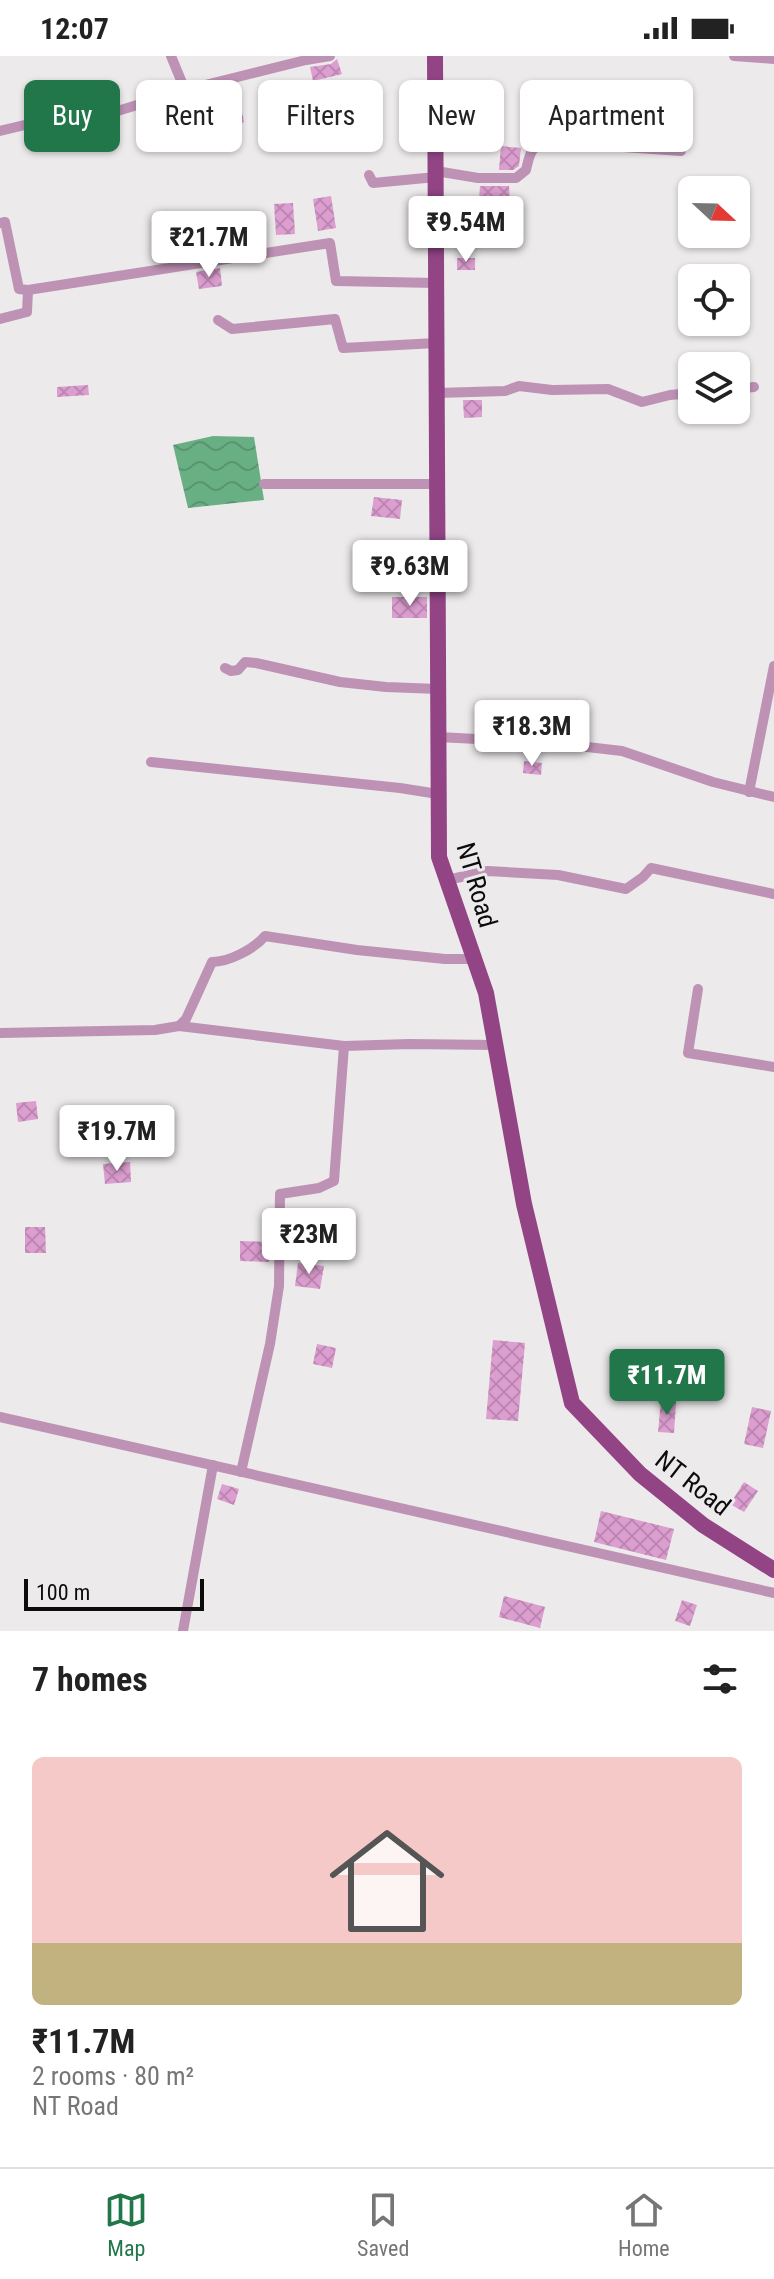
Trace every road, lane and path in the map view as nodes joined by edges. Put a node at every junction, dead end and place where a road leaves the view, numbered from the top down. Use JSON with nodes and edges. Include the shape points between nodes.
{"nodes":[{"id":1,"x":171,"y":56,"type":"edge"},
{"id":2,"x":330,"y":56,"type":"edge"},
{"id":3,"x":435,"y":56,"type":"edge"},
{"id":4,"x":734,"y":56,"type":"edge"},
{"id":5,"x":774,"y":59,"type":"edge"},
{"id":6,"x":283,"y":60,"type":"edge"},
{"id":7,"x":181,"y":80,"type":"edge"},
{"id":8,"x":218,"y":80,"type":"edge"},
{"id":9,"x":136,"y":105,"type":"edge"},
{"id":10,"x":0,"y":131,"type":"edge"},
{"id":11,"x":531,"y":152,"type":"edge"},
{"id":12,"x":436,"y":174,"type":"junction"},
{"id":13,"x":369,"y":175,"type":"dead end"},
{"id":14,"x":0,"y":223,"type":"edge"},
{"id":15,"x":436,"y":283,"type":"junction"},
{"id":16,"x":28,"y":290,"type":"junction"},
{"id":17,"x":0,"y":319,"type":"edge"},
{"id":18,"x":218,"y":320,"type":"dead end"},
{"id":19,"x":436,"y":343,"type":"junction"},
{"id":20,"x":750,"y":387,"type":"edge"},
{"id":21,"x":754,"y":387,"type":"dead end"},
{"id":22,"x":437,"y":393,"type":"junction"},
{"id":23,"x":678,"y":394,"type":"edge"},
{"id":24,"x":264,"y":484,"type":"dead end"},
{"id":25,"x":437,"y":484,"type":"junction"},
{"id":26,"x":774,"y":666,"type":"edge"},
{"id":27,"x":225,"y":668,"type":"dead end"},
{"id":28,"x":438,"y":689,"type":"junction"},
{"id":29,"x":438,"y":737,"type":"junction"},
{"id":30,"x":151,"y":762,"type":"dead end"},
{"id":31,"x":749,"y":792,"type":"junction"},
{"id":32,"x":438,"y":794,"type":"junction"},
{"id":33,"x":774,"y":797,"type":"edge"},
{"id":34,"x":447,"y":880,"type":"junction"},
{"id":35,"x":774,"y":894,"type":"edge"},
{"id":36,"x":474,"y":959,"type":"junction"},
{"id":37,"x":698,"y":989,"type":"dead end"},
{"id":38,"x":179,"y":1026,"type":"junction"},
{"id":39,"x":0,"y":1033,"type":"edge"},
{"id":40,"x":495,"y":1045,"type":"junction"},
{"id":41,"x":344,"y":1046,"type":"junction"},
{"id":42,"x":774,"y":1067,"type":"edge"},
{"id":43,"x":0,"y":1417,"type":"edge"},
{"id":44,"x":213,"y":1465,"type":"junction"},
{"id":45,"x":241,"y":1472,"type":"junction"},
{"id":46,"x":774,"y":1570,"type":"edge"},
{"id":47,"x":774,"y":1593,"type":"edge"},
{"id":48,"x":183,"y":1631,"type":"edge"}],
"edges":[{"from":1,"to":7,"type":"street"},
{"from":2,"to":6,"type":"street"},
{"from":3,"to":12,"type":"main road","name":"NT Road"},
{"from":4,"to":5,"type":"street"},
{"from":6,"to":8,"type":"street"},
{"from":9,"to":10,"type":"street"},
{"from":11,"to":12,"type":"street","via":[[526,170],[516,178]]},
{"from":12,"to":13,"type":"street","via":[[373,183]]},
{"from":12,"to":15,"type":"main road","name":"NT Road"},
{"from":14,"to":16,"type":"street","via":[[5,222],[19,289]]},
{"from":15,"to":16,"type":"street","via":[[336,281],[330,243]]},
{"from":15,"to":19,"type":"main road","name":"NT Road"},
{"from":16,"to":17,"type":"street","via":[[27,312]]},
{"from":18,"to":19,"type":"street","via":[[232,329],[335,319],[343,348]]},
{"from":19,"to":22,"type":"main road","name":"NT Road"},
{"from":20,"to":21,"type":"street"},
{"from":22,"to":23,"type":"street","via":[[519,386],[608,389],[642,402]]},
{"from":22,"to":25,"type":"main road","name":"NT Road"},
{"from":24,"to":25,"type":"street"},
{"from":25,"to":28,"type":"main road","name":"NT Road"},
{"from":26,"to":31,"type":"street"},
{"from":27,"to":28,"type":"street","via":[[238,670],[245,662],[256,663],[340,682]]},
{"from":28,"to":29,"type":"main road","name":"NT Road"},
{"from":29,"to":31,"type":"street","via":[[622,751]]},
{"from":29,"to":32,"type":"main road","name":"NT Road"},
{"from":30,"to":32,"type":"street"},
{"from":31,"to":33,"type":"street"},
{"from":32,"to":34,"type":"main road","name":"NT Road","via":[[439,857]]},
{"from":34,"to":35,"type":"street","via":[[488,871],[558,875],[626,889],[651,868]]},
{"from":34,"to":36,"type":"main road","name":"NT Road"},
{"from":36,"to":38,"type":"street","via":[[265,936],[244,952],[212,962]]},
{"from":36,"to":40,"type":"main road","name":"NT Road"},
{"from":37,"to":42,"type":"street","via":[[688,1053]]},
{"from":38,"to":39,"type":"street"},
{"from":38,"to":41,"type":"street"},
{"from":40,"to":41,"type":"street"},
{"from":40,"to":46,"type":"main road","name":"NT Road","via":[[524,1204],[572,1403],[640,1474],[703,1525]]},
{"from":41,"to":45,"type":"street","via":[[334,1181],[280,1194],[275,1315]]},
{"from":43,"to":44,"type":"street"},
{"from":44,"to":45,"type":"street"},
{"from":44,"to":48,"type":"street"},
{"from":45,"to":47,"type":"street"}]}
